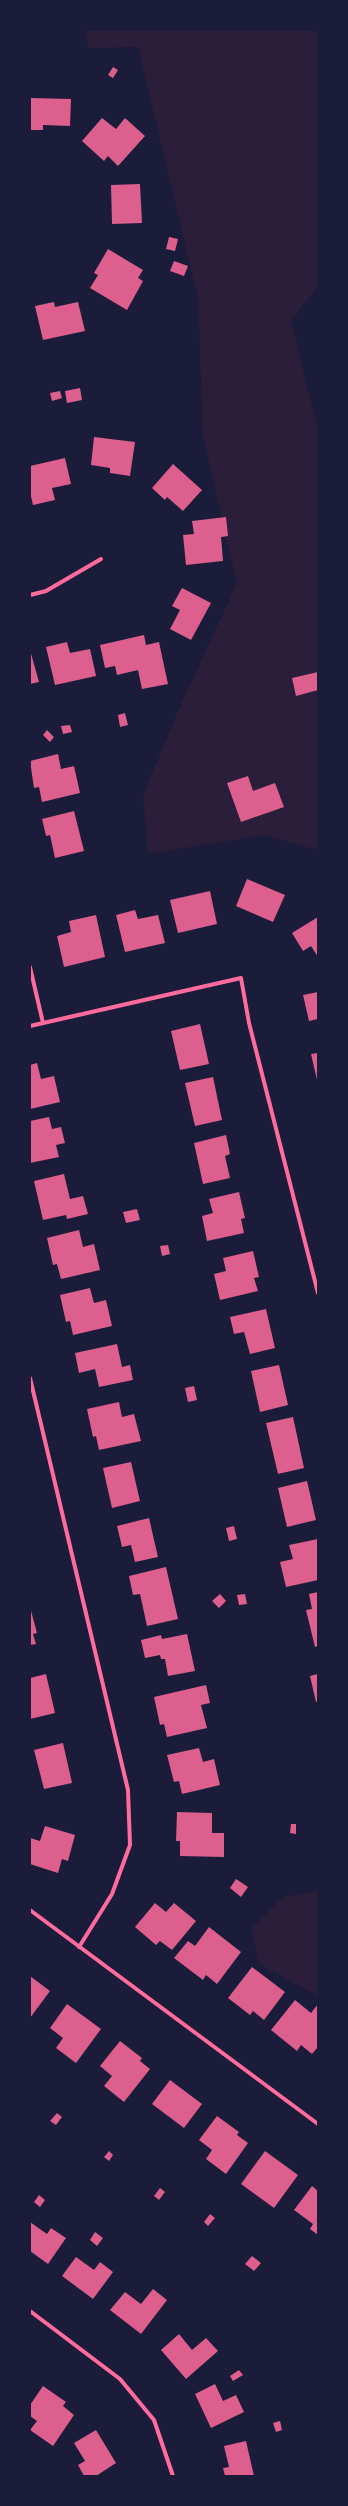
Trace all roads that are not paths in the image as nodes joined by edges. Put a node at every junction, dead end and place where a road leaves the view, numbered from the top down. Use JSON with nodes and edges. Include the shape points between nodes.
{"nodes":[{"id":1,"x":101,"y":559,"type":"dead end"},
{"id":2,"x":30,"y":595,"type":"edge"},
{"id":3,"x":30,"y":967,"type":"edge"},
{"id":4,"x":43,"y":1024,"type":"junction"},
{"id":5,"x":30,"y":1026,"type":"edge"},
{"id":6,"x":318,"y":1293,"type":"edge"},
{"id":7,"x":30,"y":1378,"type":"edge"},
{"id":8,"x":30,"y":1910,"type":"edge"},
{"id":9,"x":79,"y":1947,"type":"junction"},
{"id":10,"x":318,"y":2124,"type":"edge"},
{"id":11,"x":30,"y":2311,"type":"edge"},
{"id":12,"x":173,"y":2476,"type":"edge"}],
"edges":[{"from":1,"to":2,"type":"street","via":[[46,591]]},
{"from":3,"to":4,"type":"street"},
{"from":4,"to":5,"type":"street"},
{"from":4,"to":6,"type":"street","via":[[241,978],[249,1022]]},
{"from":7,"to":9,"type":"street","via":[[128,1790],[130,1845],[112,1894]]},
{"from":8,"to":9,"type":"street"},
{"from":9,"to":10,"type":"street"},
{"from":11,"to":12,"type":"street","via":[[120,2379],[154,2420]]}]}
